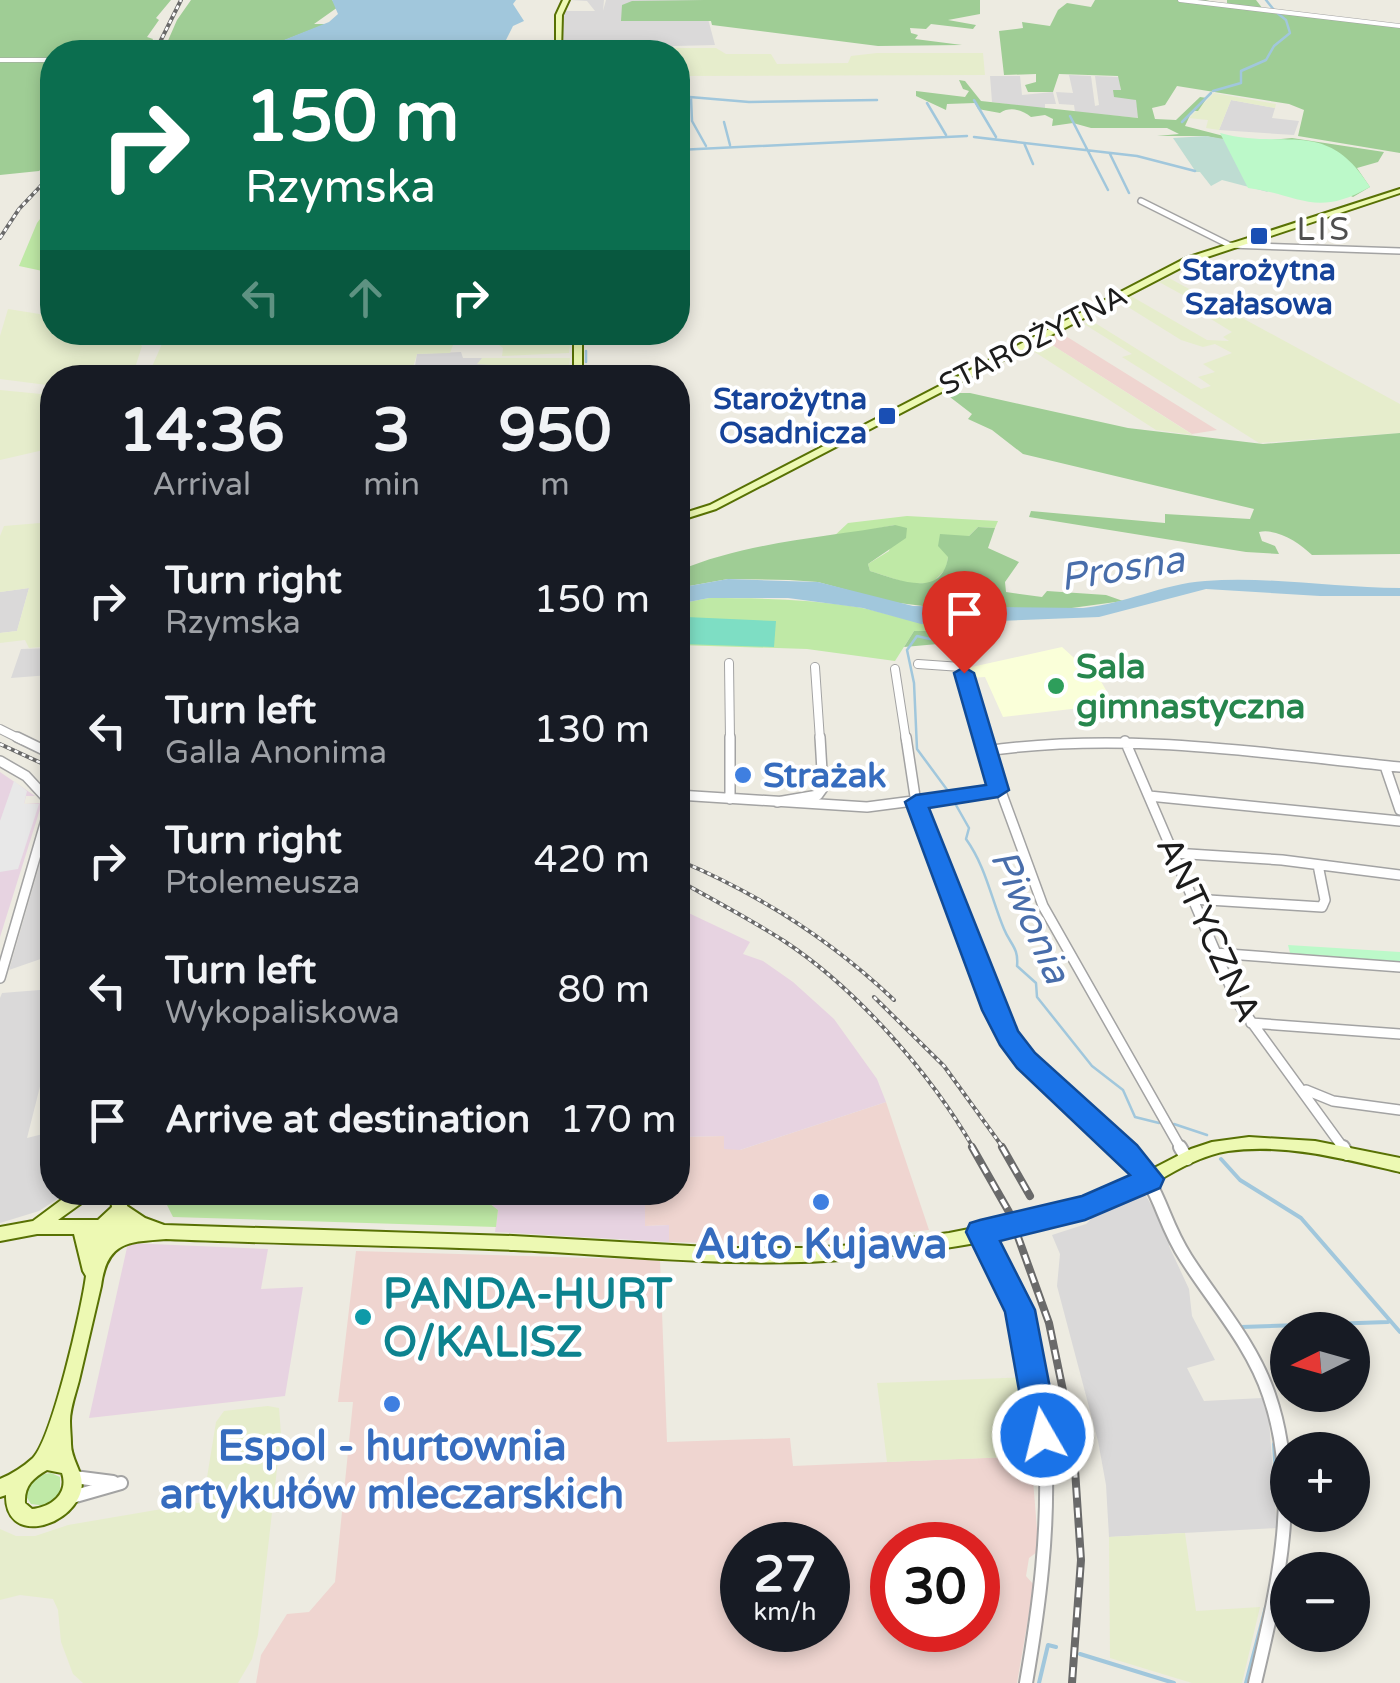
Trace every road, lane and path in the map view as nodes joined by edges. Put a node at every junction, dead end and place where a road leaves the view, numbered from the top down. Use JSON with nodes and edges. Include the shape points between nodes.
{"nodes":[{"id":1,"x":566,"y":0,"type":"edge"},
{"id":2,"x":1180,"y":0,"type":"edge"},
{"id":3,"x":1400,"y":26,"type":"edge"},
{"id":4,"x":558,"y":40,"type":"edge"},
{"id":5,"x":0,"y":60,"type":"edge"},
{"id":6,"x":40,"y":60,"type":"edge"},
{"id":7,"x":1400,"y":190,"type":"edge"},
{"id":8,"x":1141,"y":201,"type":"dead end"},
{"id":9,"x":1229,"y":245,"type":"junction"},
{"id":10,"x":1400,"y":251,"type":"edge"},
{"id":11,"x":690,"y":514,"type":"edge"},
{"id":12,"x":728,"y":663,"type":"dead end"},
{"id":13,"x":918,"y":664,"type":"dead end"},
{"id":14,"x":815,"y":667,"type":"dead end"},
{"id":15,"x":895,"y":668,"type":"dead end"},
{"id":16,"x":0,"y":730,"type":"edge"},
{"id":17,"x":1125,"y":742,"type":"junction"},
{"id":18,"x":40,"y":748,"type":"edge"},
{"id":19,"x":986,"y":752,"type":"junction"},
{"id":20,"x":0,"y":762,"type":"edge"},
{"id":21,"x":1385,"y":766,"type":"junction"},
{"id":22,"x":1400,"y":768,"type":"edge"},
{"id":23,"x":40,"y":790,"type":"edge"},
{"id":24,"x":998,"y":790,"type":"junction"},
{"id":25,"x":690,"y":796,"type":"edge"},
{"id":26,"x":1149,"y":796,"type":"junction"},
{"id":27,"x":730,"y":799,"type":"junction"},
{"id":28,"x":916,"y":802,"type":"junction"},
{"id":29,"x":775,"y":803,"type":"junction"},
{"id":30,"x":1400,"y":810,"type":"edge"},
{"id":31,"x":1400,"y":822,"type":"edge"},
{"id":32,"x":40,"y":843,"type":"edge"},
{"id":33,"x":1173,"y":853,"type":"junction"},
{"id":34,"x":1318,"y":865,"type":"junction"},
{"id":35,"x":1400,"y":875,"type":"edge"},
{"id":36,"x":1194,"y":900,"type":"junction"},
{"id":37,"x":1215,"y":953,"type":"junction"},
{"id":38,"x":1400,"y":967,"type":"edge"},
{"id":39,"x":0,"y":978,"type":"edge"},
{"id":40,"x":1250,"y":1023,"type":"junction"},
{"id":41,"x":1400,"y":1034,"type":"edge"},
{"id":42,"x":1304,"y":1090,"type":"junction"},
{"id":43,"x":1400,"y":1110,"type":"edge"},
{"id":44,"x":1346,"y":1154,"type":"junction"},
{"id":45,"x":1188,"y":1159,"type":"junction"},
{"id":46,"x":1400,"y":1165,"type":"edge"},
{"id":47,"x":1150,"y":1179,"type":"junction"},
{"id":48,"x":69,"y":1205,"type":"edge"},
{"id":49,"x":77,"y":1205,"type":"edge"},
{"id":50,"x":116,"y":1205,"type":"edge"},
{"id":51,"x":123,"y":1205,"type":"edge"},
{"id":52,"x":37,"y":1227,"type":"junction"},
{"id":53,"x":78,"y":1227,"type":"junction"},
{"id":54,"x":101,"y":1227,"type":"junction"},
{"id":55,"x":166,"y":1232,"type":"junction"},
{"id":56,"x":980,"y":1232,"type":"junction"},
{"id":57,"x":0,"y":1234,"type":"edge"},
{"id":58,"x":134,"y":1234,"type":"junction"},
{"id":59,"x":94,"y":1272,"type":"junction"},
{"id":60,"x":62,"y":1416,"type":"junction"},
{"id":61,"x":41,"y":1463,"type":"junction"},
{"id":62,"x":68,"y":1470,"type":"junction"},
{"id":63,"x":19,"y":1482,"type":"junction"},
{"id":64,"x":0,"y":1488,"type":"edge"},
{"id":65,"x":69,"y":1498,"type":"junction"},
{"id":66,"x":7,"y":1502,"type":"edge"},
{"id":67,"x":1026,"y":1683,"type":"edge"},
{"id":68,"x":1255,"y":1683,"type":"edge"}],
"edges":[{"from":1,"to":4,"type":"street"},
{"from":2,"to":3,"type":"street"},
{"from":5,"to":6,"type":"street"},
{"from":7,"to":9,"type":"street","name":"STAROŻYTNA"},
{"from":8,"to":9,"type":"street"},
{"from":9,"to":10,"type":"street"},
{"from":9,"to":11,"type":"street","name":"STAROŻYTNA"},
{"from":12,"to":27,"type":"street"},
{"from":13,"to":19,"type":"street","via":[[958,664]]},
{"from":14,"to":29,"type":"street","via":[[823,788],[818,795]]},
{"from":15,"to":28,"type":"street"},
{"from":16,"to":18,"type":"street"},
{"from":17,"to":19,"type":"street","via":[[1063,740]]},
{"from":17,"to":21,"type":"street"},
{"from":17,"to":26,"type":"street","name":"ANTYCZNA"},
{"from":19,"to":24,"type":"street"},
{"from":20,"to":23,"type":"street"},
{"from":21,"to":22,"type":"street"},
{"from":21,"to":30,"type":"street"},
{"from":24,"to":28,"type":"street"},
{"from":24,"to":45,"type":"street","via":[[1043,906]]},
{"from":25,"to":27,"type":"street"},
{"from":26,"to":31,"type":"street"},
{"from":26,"to":33,"type":"street","name":"ANTYCZNA"},
{"from":27,"to":29,"type":"street"},
{"from":28,"to":29,"type":"street"},
{"from":28,"to":47,"type":"street","via":[[1009,1038]]},
{"from":32,"to":39,"type":"street"},
{"from":33,"to":34,"type":"street"},
{"from":33,"to":36,"type":"street","name":"ANTYCZNA"},
{"from":34,"to":35,"type":"street"},
{"from":34,"to":36,"type":"street","via":[[1322,907]]},
{"from":36,"to":37,"type":"street","name":"ANTYCZNA"},
{"from":37,"to":38,"type":"street"},
{"from":37,"to":40,"type":"street","name":"ANTYCZNA"},
{"from":40,"to":41,"type":"street"},
{"from":40,"to":42,"type":"street","name":"ANTYCZNA"},
{"from":42,"to":43,"type":"street","via":[[1333,1102]]},
{"from":42,"to":44,"type":"street","name":"ANTYCZNA"},
{"from":44,"to":45,"type":"street","via":[[1243,1143]]},
{"from":44,"to":46,"type":"street"},
{"from":45,"to":47,"type":"street"},
{"from":47,"to":56,"type":"street","via":[[1085,1208]]},
{"from":47,"to":68,"type":"street","via":[[1183,1254],[1250,1353],[1274,1410],[1284,1558]]},
{"from":48,"to":52,"type":"street"},
{"from":49,"to":53,"type":"street","via":[[71,1218]]},
{"from":50,"to":54,"type":"street"},
{"from":51,"to":55,"type":"street","via":[[139,1223]]},
{"from":52,"to":53,"type":"street"},
{"from":52,"to":57,"type":"street"},
{"from":53,"to":54,"type":"street"},
{"from":53,"to":59,"type":"street"},
{"from":54,"to":58,"type":"street"},
{"from":54,"to":59,"type":"street"},
{"from":55,"to":56,"type":"street","via":[[774,1255],[888,1248]]},
{"from":55,"to":58,"type":"street"},
{"from":56,"to":67,"type":"street","via":[[1020,1310],[1043,1435],[1046,1555]]},
{"from":58,"to":59,"type":"street","via":[[115,1241]]},
{"from":59,"to":60,"type":"street"},
{"from":60,"to":61,"type":"street"},
{"from":60,"to":62,"type":"street"},
{"from":61,"to":62,"type":"street"},
{"from":61,"to":63,"type":"street"},
{"from":62,"to":65,"type":"street"},
{"from":62,"to":65,"type":"street","via":[[121,1483]]},
{"from":63,"to":64,"type":"street"},
{"from":63,"to":66,"type":"street"},
{"from":65,"to":66,"type":"street","via":[[41,1518],[24,1516]]}]}
